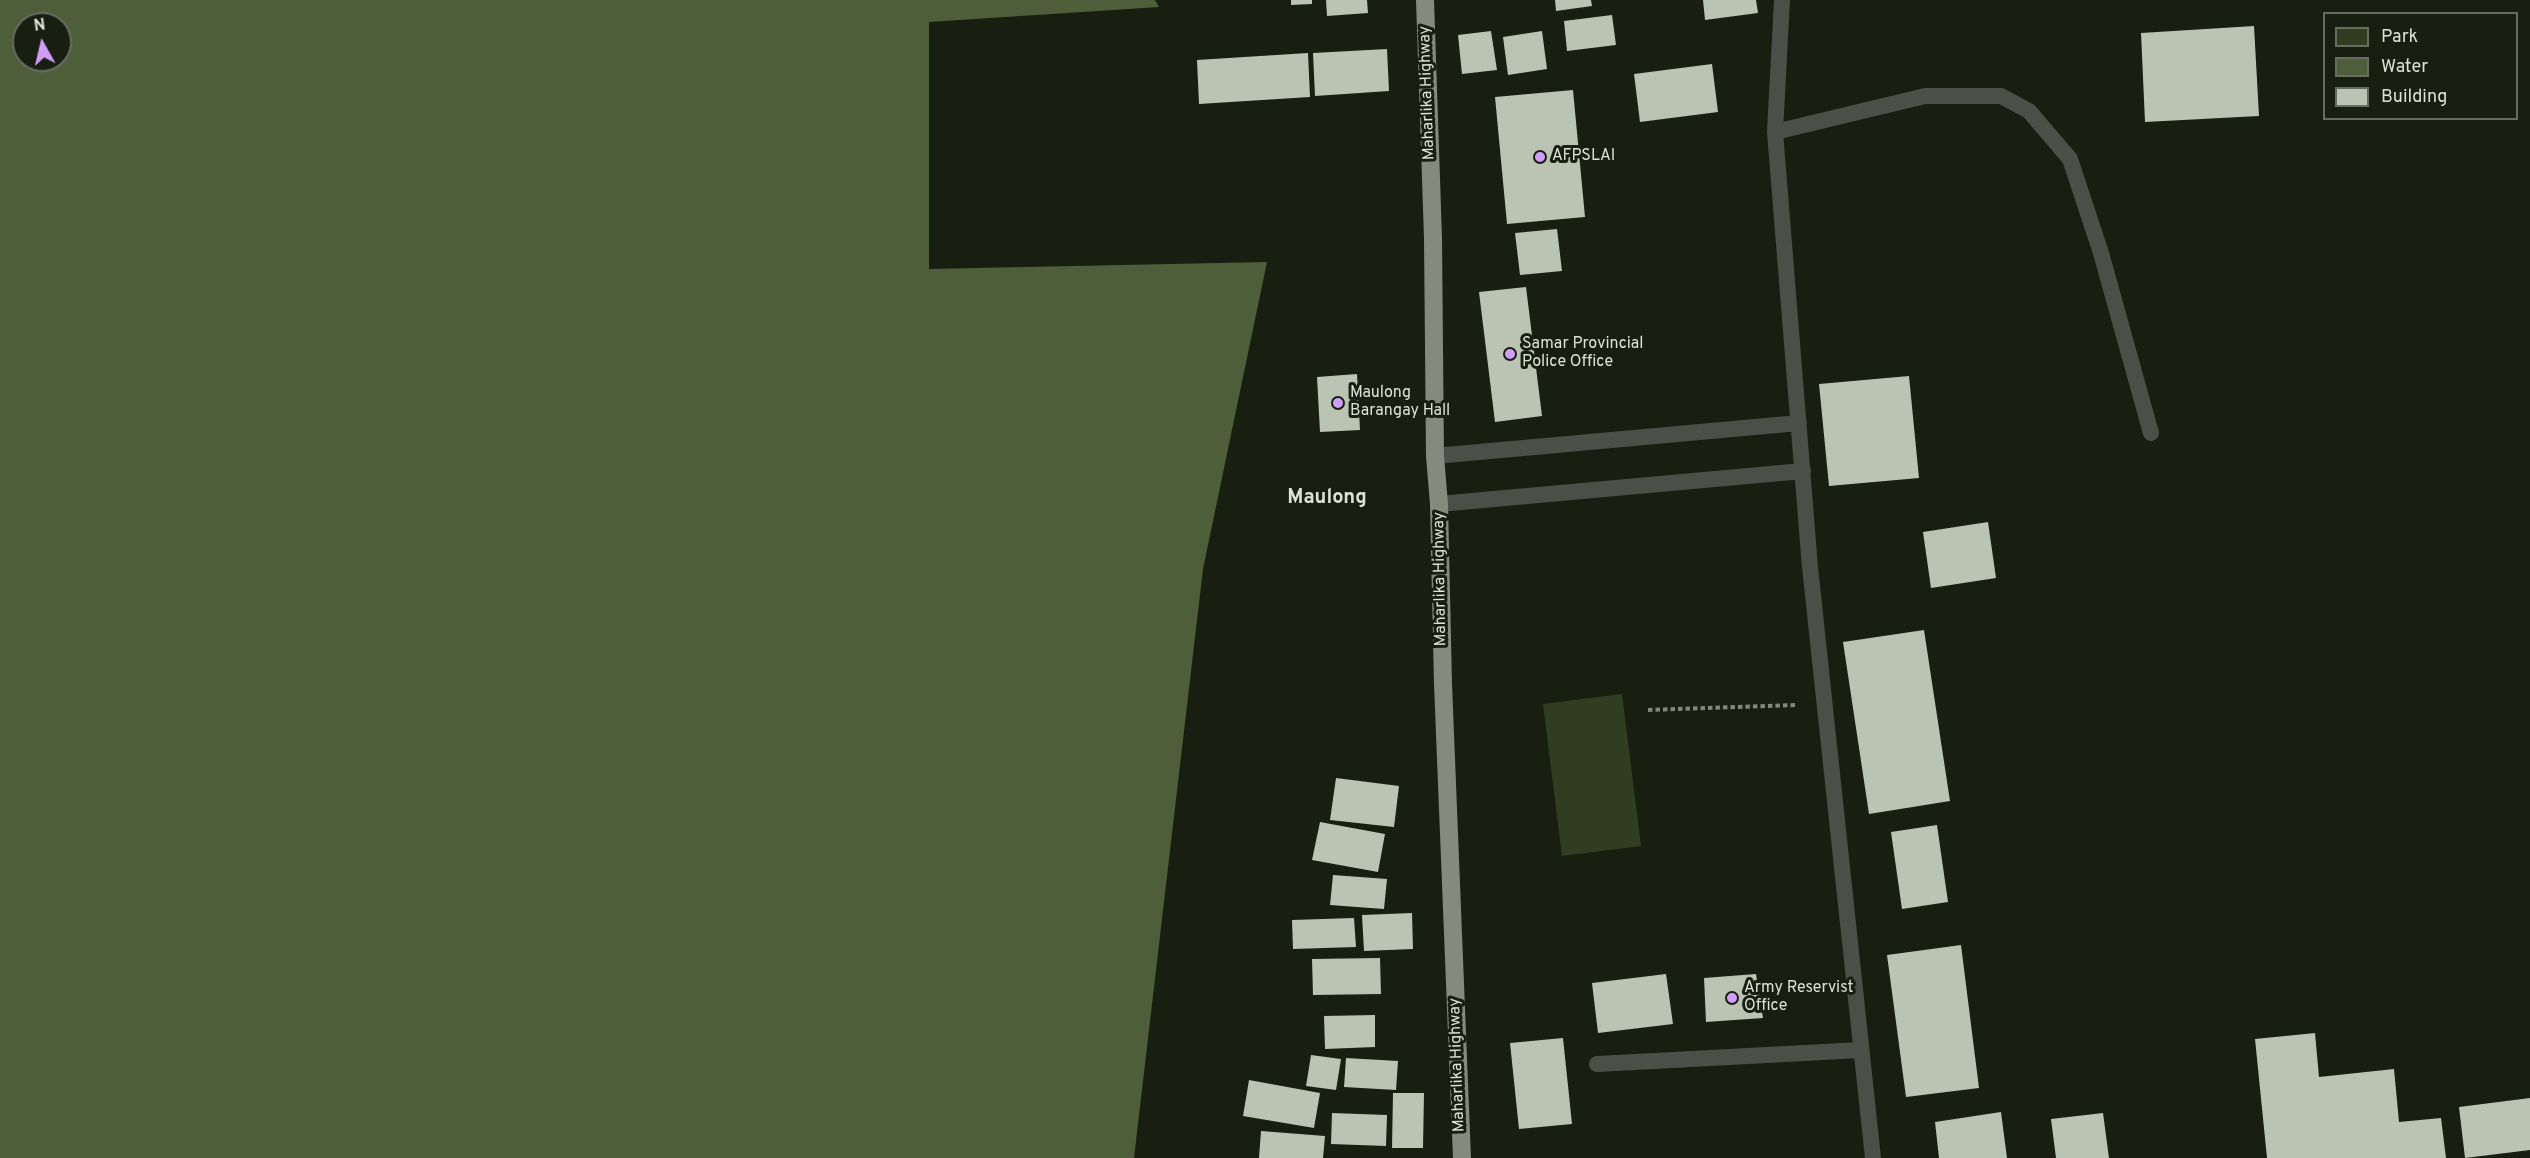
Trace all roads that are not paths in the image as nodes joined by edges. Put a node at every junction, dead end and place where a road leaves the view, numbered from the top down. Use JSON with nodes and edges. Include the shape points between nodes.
{"nodes":[{"id":1,"x":1425,"y":0,"type":"edge"},
{"id":2,"x":1782,"y":0,"type":"edge"},
{"id":3,"x":1775,"y":132,"type":"junction"},
{"id":4,"x":1799,"y":423,"type":"junction"},
{"id":5,"x":2151,"y":433,"type":"dead end"},
{"id":6,"x":1435,"y":456,"type":"junction"},
{"id":7,"x":1803,"y":471,"type":"junction"},
{"id":8,"x":1439,"y":504,"type":"junction"},
{"id":9,"x":1861,"y":1050,"type":"junction"},
{"id":10,"x":1597,"y":1064,"type":"dead end"},
{"id":11,"x":1462,"y":1158,"type":"edge"},
{"id":12,"x":1873,"y":1158,"type":"edge"}],
"edges":[{"from":1,"to":6,"type":"highway","name":"Maharlika Highway"},
{"from":2,"to":3,"type":"lane"},
{"from":3,"to":4,"type":"lane"},
{"from":3,"to":5,"type":"lane","via":[[1925,96],[2001,96],[2029,111],[2070,159],[2101,253]]},
{"from":4,"to":6,"type":"lane"},
{"from":4,"to":7,"type":"lane"},
{"from":6,"to":8,"type":"highway","name":"Maharlika Highway"},
{"from":7,"to":8,"type":"lane"},
{"from":7,"to":9,"type":"lane"},
{"from":8,"to":11,"type":"highway","name":"Maharlika Highway"},
{"from":9,"to":10,"type":"lane"},
{"from":9,"to":12,"type":"lane"}]}
